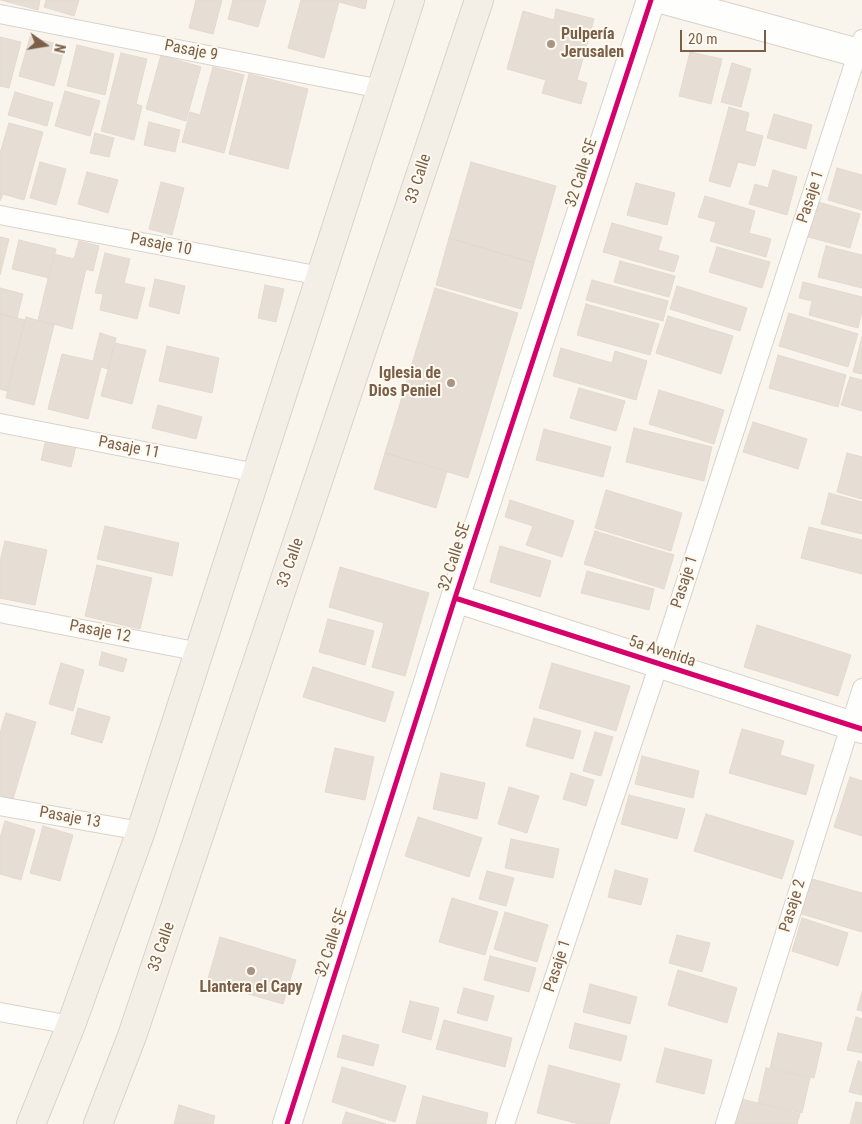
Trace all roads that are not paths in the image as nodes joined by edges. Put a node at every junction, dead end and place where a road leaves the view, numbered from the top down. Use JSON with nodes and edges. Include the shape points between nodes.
{"nodes":[{"id":1,"x":410,"y":0,"type":"edge"},
{"id":2,"x":479,"y":0,"type":"edge"},
{"id":3,"x":652,"y":0,"type":"edge"},
{"id":4,"x":665,"y":0,"type":"edge"},
{"id":5,"x":0,"y":14,"type":"edge"},
{"id":6,"x":860,"y":49,"type":"edge"},
{"id":7,"x":381,"y":89,"type":"junction"},
{"id":8,"x":0,"y":215,"type":"edge"},
{"id":9,"x":321,"y":276,"type":"junction"},
{"id":10,"x":0,"y":422,"type":"edge"},
{"id":11,"x":257,"y":473,"type":"junction"},
{"id":12,"x":455,"y":598,"type":"junction"},
{"id":13,"x":0,"y":613,"type":"edge"},
{"id":14,"x":200,"y":652,"type":"junction"},
{"id":15,"x":659,"y":664,"type":"junction"},
{"id":16,"x":862,"y":688,"type":"edge"},
{"id":17,"x":856,"y":727,"type":"edge"},
{"id":18,"x":0,"y":806,"type":"edge"},
{"id":19,"x":141,"y":830,"type":"junction"},
{"id":20,"x":0,"y":1012,"type":"edge"},
{"id":21,"x":71,"y":1025,"type":"junction"},
{"id":22,"x":31,"y":1124,"type":"edge"},
{"id":23,"x":98,"y":1124,"type":"edge"},
{"id":24,"x":287,"y":1124,"type":"edge"},
{"id":25,"x":505,"y":1124,"type":"edge"},
{"id":26,"x":725,"y":1124,"type":"edge"}],
"edges":[{"from":1,"to":7,"type":"main road"},
{"from":2,"to":23,"type":"main road","name":"33 Calle","via":[[135,1026]]},
{"from":3,"to":12,"type":"street","name":"32 Calle SE"},
{"from":4,"to":6,"type":"street"},
{"from":5,"to":7,"type":"lane","name":"Pasaje 9"},
{"from":6,"to":15,"type":"lane","name":"Pasaje 1"},
{"from":7,"to":9,"type":"main road"},
{"from":8,"to":9,"type":"lane","name":"Pasaje 10"},
{"from":9,"to":11,"type":"main road"},
{"from":10,"to":11,"type":"lane","name":"Pasaje 11"},
{"from":11,"to":14,"type":"main road"},
{"from":12,"to":15,"type":"street","name":"5a Avenida"},
{"from":12,"to":24,"type":"street","name":"32 Calle SE"},
{"from":13,"to":14,"type":"lane","name":"Pasaje 12"},
{"from":14,"to":19,"type":"main road"},
{"from":15,"to":17,"type":"street","name":"5a Avenida"},
{"from":15,"to":25,"type":"lane","name":"Pasaje 1"},
{"from":16,"to":17,"type":"lane","name":"Pasaje 2"},
{"from":17,"to":26,"type":"lane","name":"Pasaje 2"},
{"from":18,"to":19,"type":"lane","name":"Pasaje 13"},
{"from":19,"to":21,"type":"main road"},
{"from":20,"to":21,"type":"lane"},
{"from":21,"to":22,"type":"main road"}]}
